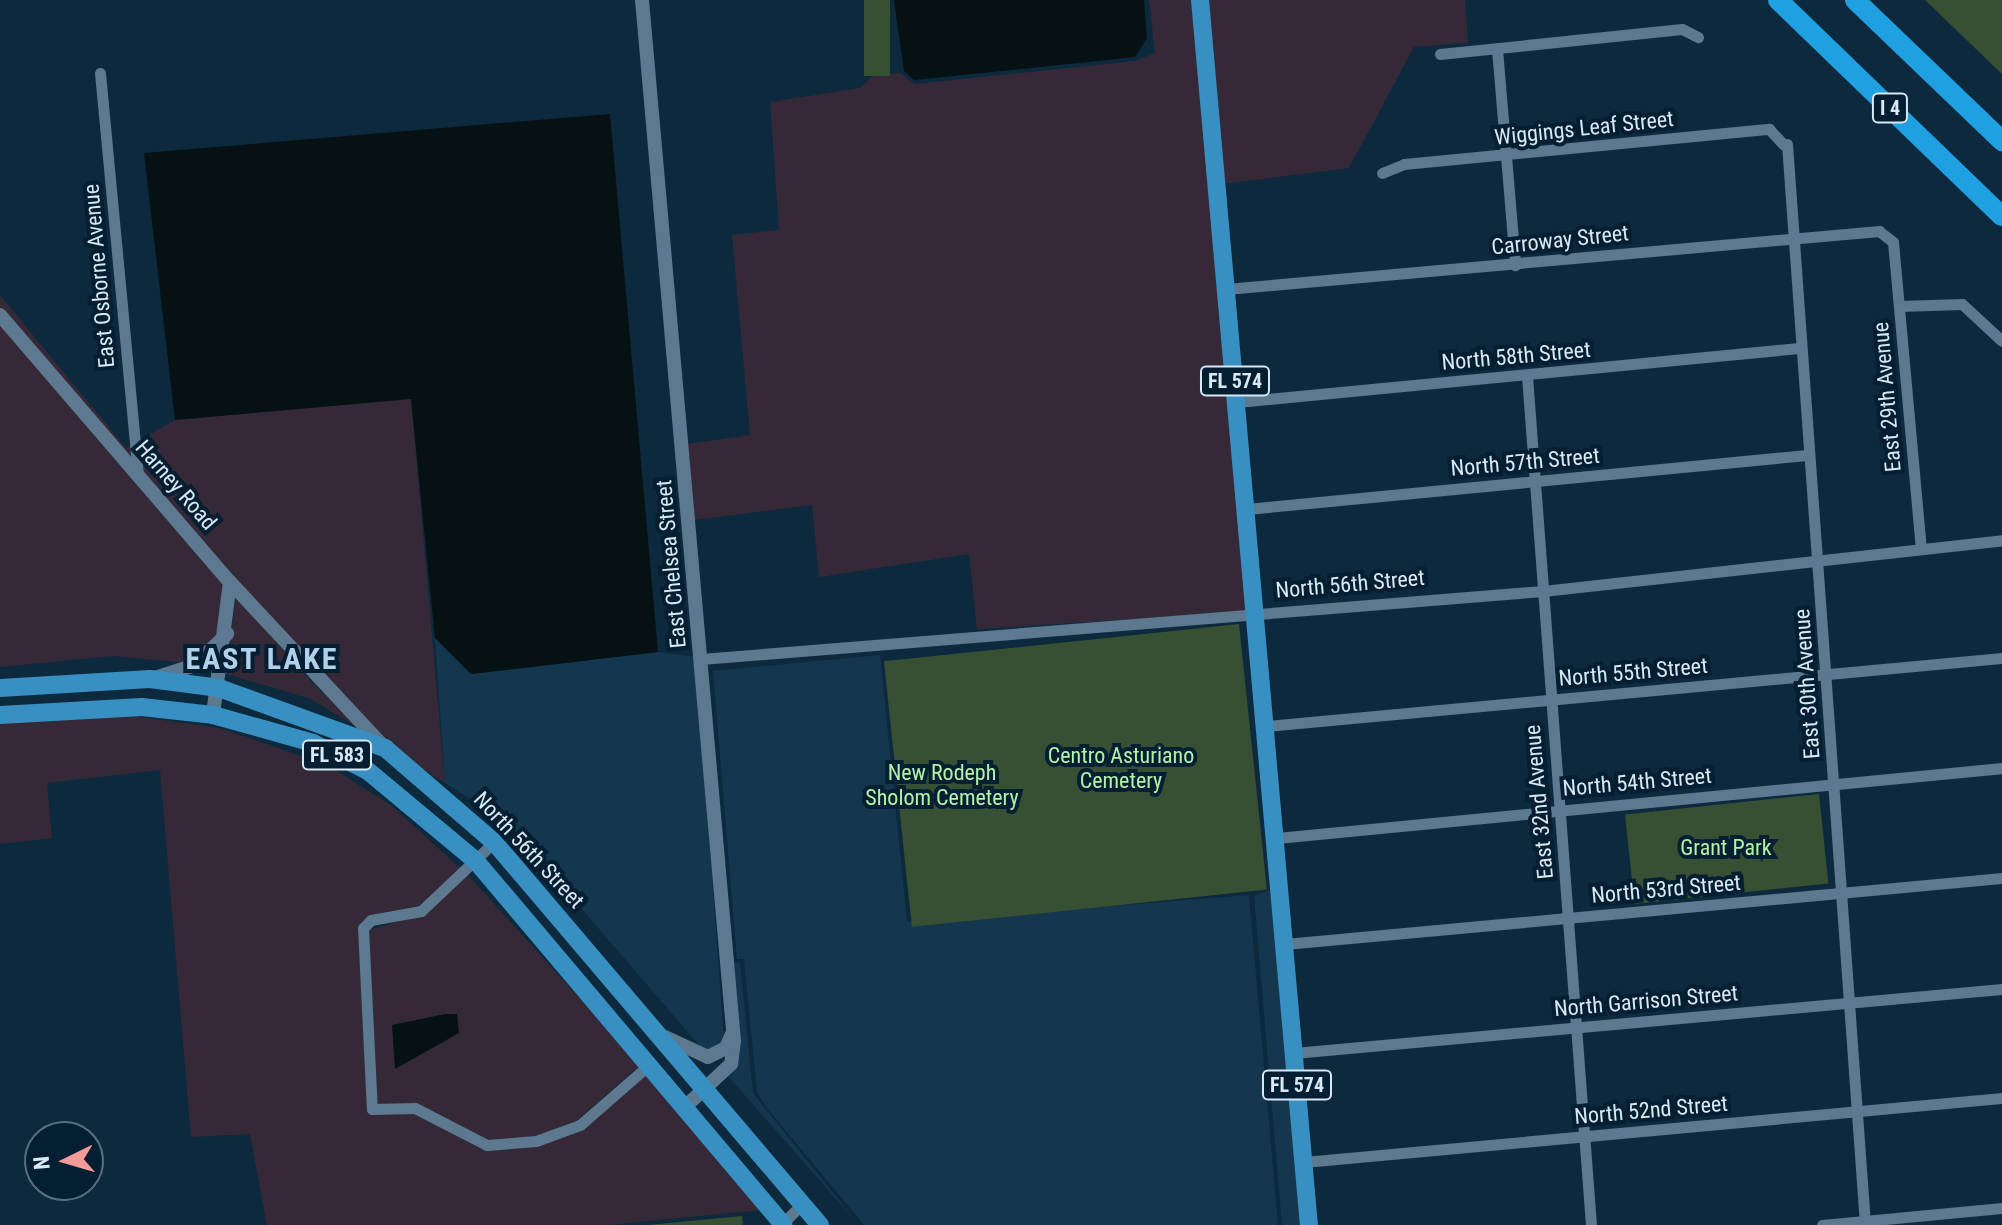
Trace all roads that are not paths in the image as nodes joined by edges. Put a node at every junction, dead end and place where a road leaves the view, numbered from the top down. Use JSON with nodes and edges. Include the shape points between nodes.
{"nodes":[{"id":1,"x":642,"y":0,"type":"edge"},
{"id":2,"x":1200,"y":0,"type":"edge"},
{"id":3,"x":1778,"y":0,"type":"edge"},
{"id":4,"x":1855,"y":0,"type":"edge"},
{"id":5,"x":1698,"y":37,"type":"dead end"},
{"id":6,"x":1497,"y":49,"type":"junction"},
{"id":7,"x":1440,"y":54,"type":"dead end"},
{"id":8,"x":100,"y":73,"type":"dead end"},
{"id":9,"x":2002,"y":141,"type":"edge"},
{"id":10,"x":1786,"y":145,"type":"joint"},
{"id":11,"x":1505,"y":156,"type":"junction"},
{"id":12,"x":1382,"y":173,"type":"dead end"},
{"id":13,"x":2002,"y":216,"type":"edge"},
{"id":14,"x":1790,"y":237,"type":"junction"},
{"id":15,"x":1893,"y":242,"type":"joint"},
{"id":16,"x":1515,"y":265,"type":"junction"},
{"id":17,"x":1226,"y":289,"type":"junction"},
{"id":18,"x":1899,"y":306,"type":"junction"},
{"id":19,"x":0,"y":315,"type":"edge"},
{"id":20,"x":2002,"y":341,"type":"edge"},
{"id":21,"x":1799,"y":348,"type":"junction"},
{"id":22,"x":1527,"y":376,"type":"junction"},
{"id":23,"x":1237,"y":402,"type":"junction"},
{"id":24,"x":1807,"y":455,"type":"junction"},
{"id":25,"x":138,"y":475,"type":"junction"},
{"id":26,"x":1535,"y":481,"type":"junction"},
{"id":27,"x":1247,"y":509,"type":"junction"},
{"id":28,"x":2002,"y":540,"type":"edge"},
{"id":29,"x":1921,"y":548,"type":"junction"},
{"id":30,"x":1819,"y":564,"type":"junction"},
{"id":31,"x":230,"y":582,"type":"junction"},
{"id":32,"x":1543,"y":591,"type":"junction"},
{"id":33,"x":1257,"y":617,"type":"junction"},
{"id":34,"x":227,"y":634,"type":"junction"},
{"id":35,"x":2002,"y":658,"type":"edge"},
{"id":36,"x":701,"y":659,"type":"junction"},
{"id":37,"x":1825,"y":674,"type":"junction"},
{"id":38,"x":150,"y":679,"type":"junction"},
{"id":39,"x":0,"y":688,"type":"edge"},
{"id":40,"x":219,"y":688,"type":"junction"},
{"id":41,"x":1550,"y":700,"type":"junction"},
{"id":42,"x":0,"y":715,"type":"edge"},
{"id":43,"x":213,"y":715,"type":"junction"},
{"id":44,"x":1267,"y":726,"type":"junction"},
{"id":45,"x":385,"y":748,"type":"junction"},
{"id":46,"x":2002,"y":768,"type":"edge"},
{"id":47,"x":1836,"y":784,"type":"junction"},
{"id":48,"x":1560,"y":809,"type":"junction"},
{"id":49,"x":1277,"y":838,"type":"junction"},
{"id":50,"x":494,"y":842,"type":"junction"},
{"id":51,"x":475,"y":860,"type":"junction"},
{"id":52,"x":2002,"y":878,"type":"edge"},
{"id":53,"x":1842,"y":893,"type":"junction"},
{"id":54,"x":1569,"y":918,"type":"junction"},
{"id":55,"x":1285,"y":944,"type":"junction"},
{"id":56,"x":2002,"y":989,"type":"edge"},
{"id":57,"x":1850,"y":1002,"type":"junction"},
{"id":58,"x":733,"y":1026,"type":"junction"},
{"id":59,"x":1577,"y":1028,"type":"junction"},
{"id":60,"x":664,"y":1036,"type":"junction"},
{"id":61,"x":1294,"y":1053,"type":"junction"},
{"id":62,"x":651,"y":1063,"type":"junction"},
{"id":63,"x":707,"y":1089,"type":"junction"},
{"id":64,"x":2002,"y":1098,"type":"edge"},
{"id":65,"x":687,"y":1105,"type":"junction"},
{"id":66,"x":1857,"y":1111,"type":"junction"},
{"id":67,"x":1586,"y":1136,"type":"junction"},
{"id":68,"x":1304,"y":1162,"type":"junction"},
{"id":69,"x":802,"y":1204,"type":"junction"},
{"id":70,"x":2002,"y":1208,"type":"edge"},
{"id":71,"x":1865,"y":1223,"type":"edge"},
{"id":72,"x":782,"y":1225,"type":"edge"},
{"id":73,"x":820,"y":1225,"type":"edge"},
{"id":74,"x":1309,"y":1225,"type":"edge"},
{"id":75,"x":1591,"y":1225,"type":"edge"},
{"id":76,"x":1822,"y":1225,"type":"edge"}],
"edges":[{"from":1,"to":36,"type":"street","name":"East Chelsea Street"},
{"from":2,"to":17,"type":"main road","number":"FL 574"},
{"from":3,"to":13,"type":"highway","number":"I 4"},
{"from":4,"to":9,"type":"highway","number":"I 4"},
{"from":5,"to":6,"type":"street","via":[[1682,29]]},
{"from":6,"to":7,"type":"street"},
{"from":6,"to":11,"type":"street"},
{"from":8,"to":25,"type":"street","name":"East Osborne Avenue"},
{"from":10,"to":11,"type":"street","name":"Wiggings Leaf Street","via":[[1769,129]]},
{"from":10,"to":14,"type":"street","name":"East 30th Avenue"},
{"from":11,"to":12,"type":"street","name":"Wiggings Leaf Street","via":[[1404,164]]},
{"from":11,"to":16,"type":"street"},
{"from":14,"to":15,"type":"street","name":"Carroway Street","via":[[1879,231]]},
{"from":14,"to":16,"type":"street","name":"Carroway Street"},
{"from":14,"to":21,"type":"street","name":"East 30th Avenue"},
{"from":15,"to":18,"type":"street","name":"East 29th Avenue"},
{"from":16,"to":17,"type":"street","name":"Carroway Street"},
{"from":17,"to":23,"type":"main road","number":"FL 574"},
{"from":18,"to":20,"type":"street","via":[[1962,304]]},
{"from":18,"to":29,"type":"street","name":"East 29th Avenue"},
{"from":19,"to":25,"type":"street","name":"Harney Road"},
{"from":21,"to":22,"type":"street","name":"North 58th Street"},
{"from":21,"to":24,"type":"street","name":"East 30th Avenue"},
{"from":22,"to":23,"type":"street","name":"North 58th Street"},
{"from":22,"to":26,"type":"street","name":"East 32nd Avenue"},
{"from":23,"to":27,"type":"main road","number":"FL 574"},
{"from":24,"to":26,"type":"street","name":"North 57th Street"},
{"from":24,"to":30,"type":"street","name":"East 30th Avenue"},
{"from":25,"to":31,"type":"street","name":"Harney Road"},
{"from":26,"to":27,"type":"street","name":"North 57th Street"},
{"from":26,"to":32,"type":"street","name":"East 32nd Avenue"},
{"from":27,"to":33,"type":"main road","number":"FL 574"},
{"from":28,"to":29,"type":"street","name":"North 56th Street"},
{"from":29,"to":30,"type":"street","name":"North 56th Street"},
{"from":30,"to":32,"type":"street","name":"North 56th Street"},
{"from":30,"to":37,"type":"street","name":"East 30th Avenue"},
{"from":31,"to":34,"type":"street"},
{"from":31,"to":45,"type":"street","name":"Harney Road"},
{"from":32,"to":33,"type":"street","name":"North 56th Street"},
{"from":32,"to":41,"type":"street","name":"East 32nd Avenue"},
{"from":33,"to":36,"type":"street","name":"North 56th Street"},
{"from":33,"to":44,"type":"main road","number":"FL 574"},
{"from":34,"to":38,"type":"street","via":[[195,665]]},
{"from":34,"to":40,"type":"street"},
{"from":35,"to":37,"type":"street","name":"North 55th Street"},
{"from":36,"to":58,"type":"street","name":"East Chelsea Street"},
{"from":37,"to":41,"type":"street","name":"North 55th Street"},
{"from":37,"to":47,"type":"street","name":"East 30th Avenue"},
{"from":38,"to":39,"type":"main road","name":"North 56th Street","number":"FL 583"},
{"from":38,"to":40,"type":"main road","name":"North 56th Street","number":"FL 583"},
{"from":40,"to":43,"type":"street"},
{"from":40,"to":45,"type":"main road","name":"North 56th Street","number":"FL 583"},
{"from":41,"to":44,"type":"street","name":"North 55th Street"},
{"from":41,"to":48,"type":"street","name":"East 32nd Avenue"},
{"from":42,"to":43,"type":"main road","name":"North 56th Street","number":"FL 583","via":[[142,707]]},
{"from":43,"to":51,"type":"main road","name":"North 56th Street","number":"FL 583","via":[[313,743],[368,771]]},
{"from":44,"to":49,"type":"main road","number":"FL 574"},
{"from":45,"to":50,"type":"main road","name":"North 56th Street","number":"FL 583"},
{"from":46,"to":47,"type":"street","name":"North 54th Street"},
{"from":47,"to":48,"type":"street","name":"North 54th Street"},
{"from":47,"to":53,"type":"street","name":"East 30th Avenue"},
{"from":48,"to":49,"type":"street","name":"North 54th Street"},
{"from":48,"to":54,"type":"street","name":"East 32nd Avenue"},
{"from":49,"to":55,"type":"main road","number":"FL 574"},
{"from":50,"to":51,"type":"street"},
{"from":50,"to":60,"type":"main road","name":"North 56th Street","number":"FL 583"},
{"from":51,"to":62,"type":"main road","name":"North 56th Street","number":"FL 583"},
{"from":51,"to":62,"type":"street","via":[[421,911],[371,920],[363,928],[372,1109],[415,1108],[487,1145],[536,1141],[580,1125]]},
{"from":52,"to":53,"type":"street","name":"North 53rd Street"},
{"from":53,"to":54,"type":"street","name":"North 53rd Street"},
{"from":53,"to":57,"type":"street","name":"East 30th Avenue"},
{"from":54,"to":55,"type":"street","name":"North 53rd Street"},
{"from":54,"to":59,"type":"street","name":"East 32nd Avenue"},
{"from":55,"to":61,"type":"main road","number":"FL 574"},
{"from":56,"to":57,"type":"street","name":"North Garrison Street"},
{"from":57,"to":59,"type":"street","name":"North Garrison Street"},
{"from":57,"to":66,"type":"street","name":"East 30th Avenue"},
{"from":58,"to":60,"type":"street","via":[[726,1048],[708,1057]]},
{"from":58,"to":63,"type":"street","name":"East Chelsea Street","via":[[733,1058]]},
{"from":59,"to":61,"type":"street","name":"North Garrison Street"},
{"from":59,"to":67,"type":"street","name":"East 32nd Avenue"},
{"from":60,"to":63,"type":"main road","name":"North 56th Street","number":"FL 583"},
{"from":61,"to":68,"type":"main road","number":"FL 574"},
{"from":62,"to":65,"type":"main road","name":"North 56th Street","number":"FL 583"},
{"from":63,"to":65,"type":"street","name":"East Chelsea Street"},
{"from":63,"to":69,"type":"main road","name":"North 56th Street","number":"FL 583"},
{"from":64,"to":66,"type":"street","name":"North 52nd Street"},
{"from":65,"to":72,"type":"main road","name":"North 56th Street","number":"FL 583"},
{"from":66,"to":67,"type":"street","name":"North 52nd Street"},
{"from":66,"to":71,"type":"street","name":"East 30th Avenue"},
{"from":67,"to":68,"type":"street","name":"North 52nd Street"},
{"from":67,"to":75,"type":"street","name":"East 32nd Avenue"},
{"from":68,"to":74,"type":"main road","number":"FL 574"},
{"from":69,"to":72,"type":"street"},
{"from":69,"to":73,"type":"main road","name":"North 56th Street","number":"FL 583"},
{"from":70,"to":71,"type":"street"},
{"from":71,"to":76,"type":"street"}]}
